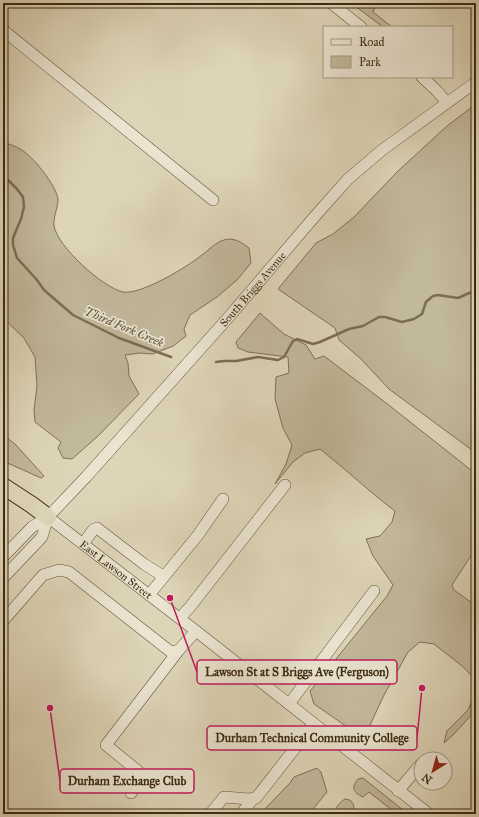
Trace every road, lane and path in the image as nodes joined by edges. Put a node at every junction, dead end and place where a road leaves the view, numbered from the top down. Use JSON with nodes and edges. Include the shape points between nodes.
{"nodes":[{"id":1,"x":331,"y":3,"type":"edge"},
{"id":2,"x":360,"y":26,"type":"edge"},
{"id":3,"x":3,"y":30,"type":"edge"},
{"id":4,"x":423,"y":78,"type":"edge"},
{"id":5,"x":476,"y":82,"type":"edge"},
{"id":6,"x":447,"y":103,"type":"junction"},
{"id":7,"x":213,"y":200,"type":"dead end"},
{"id":8,"x":3,"y":486,"type":"edge"},
{"id":9,"x":285,"y":486,"type":"dead end"},
{"id":10,"x":223,"y":499,"type":"dead end"},
{"id":11,"x":48,"y":517,"type":"junction"},
{"id":12,"x":83,"y":544,"type":"junction"},
{"id":13,"x":3,"y":557,"type":"edge"},
{"id":14,"x":163,"y":576,"type":"junction"},
{"id":15,"x":3,"y":578,"type":"edge"},
{"id":16,"x":374,"y":591,"type":"dead end"},
{"id":17,"x":149,"y":595,"type":"junction"},
{"id":18,"x":180,"y":618,"type":"junction"},
{"id":19,"x":3,"y":621,"type":"edge"},
{"id":20,"x":196,"y":631,"type":"junction"},
{"id":21,"x":179,"y":650,"type":"junction"},
{"id":22,"x":289,"y":704,"type":"junction"},
{"id":23,"x":314,"y":724,"type":"junction"},
{"id":24,"x":413,"y":773,"type":"edge"},
{"id":25,"x":398,"y":791,"type":"junction"},
{"id":26,"x":131,"y":792,"type":"dead end"},
{"id":27,"x":253,"y":798,"type":"junction"},
{"id":28,"x":210,"y":814,"type":"edge"},
{"id":29,"x":241,"y":814,"type":"edge"},
{"id":30,"x":429,"y":814,"type":"edge"}],
"edges":[{"from":1,"to":2,"type":"street"},
{"from":3,"to":7,"type":"street"},
{"from":4,"to":6,"type":"street"},
{"from":5,"to":6,"type":"street","name":"South Briggs Avenue"},
{"from":6,"to":11,"type":"street","name":"South Briggs Avenue","via":[[382,150],[348,179],[232,314]]},
{"from":8,"to":11,"type":"highway"},
{"from":9,"to":18,"type":"street"},
{"from":10,"to":14,"type":"street","via":[[198,535]]},
{"from":11,"to":12,"type":"street","name":"East Lawson Street"},
{"from":11,"to":13,"type":"street","via":[[32,527]]},
{"from":11,"to":15,"type":"street","via":[[42,537]]},
{"from":12,"to":14,"type":"street","via":[[97,528]]},
{"from":12,"to":17,"type":"street","name":"East Lawson Street"},
{"from":14,"to":17,"type":"street"},
{"from":16,"to":22,"type":"street"},
{"from":17,"to":18,"type":"street","name":"East Lawson Street"},
{"from":18,"to":20,"type":"street","name":"East Lawson Street"},
{"from":19,"to":21,"type":"street","via":[[44,575],[59,570],[69,572],[171,652]]},
{"from":20,"to":21,"type":"street"},
{"from":20,"to":22,"type":"street","name":"East Lawson Street"},
{"from":21,"to":26,"type":"street","via":[[106,745],[144,776]]},
{"from":22,"to":23,"type":"street","name":"East Lawson Street"},
{"from":23,"to":25,"type":"street","name":"East Lawson Street"},
{"from":23,"to":27,"type":"street","via":[[256,798]]},
{"from":24,"to":25,"type":"street"},
{"from":25,"to":30,"type":"street","name":"East Lawson Street"},
{"from":27,"to":28,"type":"street","via":[[224,797]]},
{"from":27,"to":29,"type":"street"}]}
